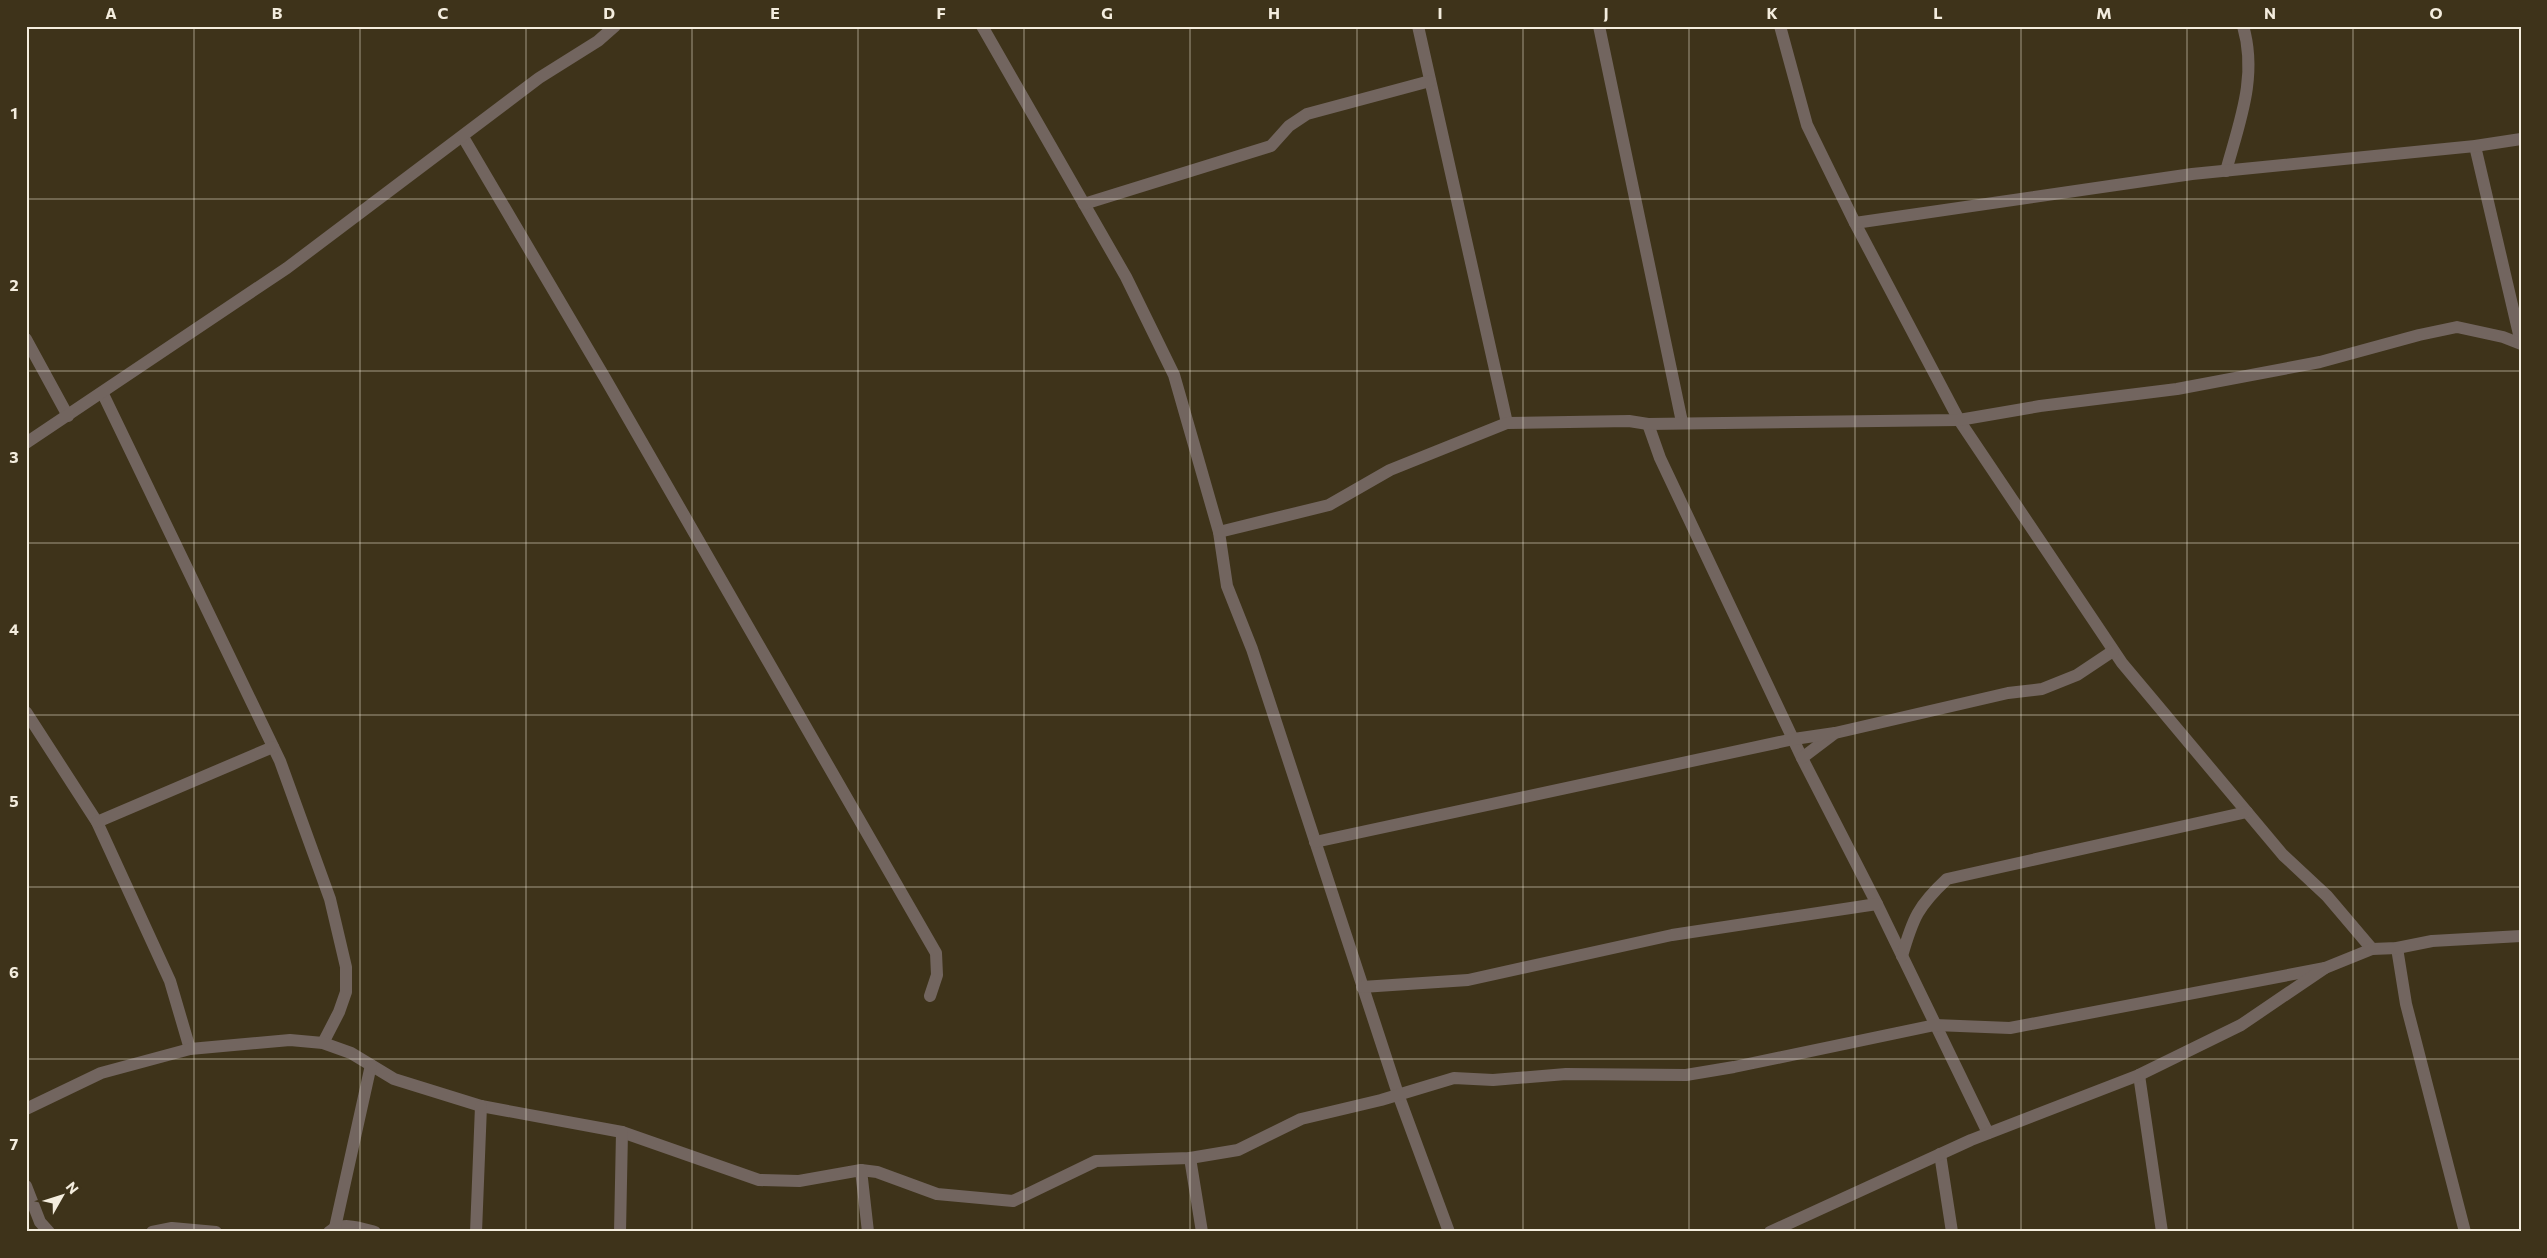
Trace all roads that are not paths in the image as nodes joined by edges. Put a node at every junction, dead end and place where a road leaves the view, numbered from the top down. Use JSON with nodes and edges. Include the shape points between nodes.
{"nodes":[{"id":1,"x":615,"y":26,"type":"edge"},
{"id":2,"x":982,"y":26,"type":"edge"},
{"id":3,"x":1418,"y":26,"type":"edge"},
{"id":4,"x":1599,"y":26,"type":"edge"},
{"id":5,"x":1780,"y":26,"type":"edge"},
{"id":6,"x":2243,"y":26,"type":"edge"},
{"id":7,"x":1430,"y":81,"type":"junction"},
{"id":8,"x":463,"y":137,"type":"junction"},
{"id":9,"x":2521,"y":139,"type":"edge"},
{"id":10,"x":2476,"y":146,"type":"junction"},
{"id":11,"x":2226,"y":171,"type":"junction"},
{"id":12,"x":1084,"y":204,"type":"junction"},
{"id":13,"x":1855,"y":223,"type":"junction"},
{"id":14,"x":26,"y":338,"type":"edge"},
{"id":15,"x":2521,"y":343,"type":"edge"},
{"id":16,"x":103,"y":394,"type":"junction"},
{"id":17,"x":68,"y":416,"type":"junction"},
{"id":18,"x":1959,"y":420,"type":"junction"},
{"id":19,"x":1682,"y":422,"type":"junction"},
{"id":20,"x":1506,"y":423,"type":"junction"},
{"id":21,"x":1648,"y":424,"type":"junction"},
{"id":22,"x":26,"y":443,"type":"edge"},
{"id":23,"x":1219,"y":532,"type":"junction"},
{"id":24,"x":2113,"y":651,"type":"junction"},
{"id":25,"x":26,"y":712,"type":"edge"},
{"id":26,"x":1835,"y":733,"type":"junction"},
{"id":27,"x":1794,"y":739,"type":"junction"},
{"id":28,"x":274,"y":747,"type":"junction"},
{"id":29,"x":1802,"y":758,"type":"junction"},
{"id":30,"x":2247,"y":812,"type":"junction"},
{"id":31,"x":97,"y":822,"type":"junction"},
{"id":32,"x":1315,"y":842,"type":"junction"},
{"id":33,"x":1877,"y":904,"type":"junction"},
{"id":34,"x":2521,"y":936,"type":"edge"},
{"id":35,"x":2397,"y":948,"type":"junction"},
{"id":36,"x":2372,"y":949,"type":"junction"},
{"id":37,"x":1902,"y":956,"type":"junction"},
{"id":38,"x":2326,"y":968,"type":"junction"},
{"id":39,"x":1362,"y":986,"type":"junction"},
{"id":40,"x":930,"y":996,"type":"dead end"},
{"id":41,"x":1935,"y":1025,"type":"junction"},
{"id":42,"x":323,"y":1043,"type":"junction"},
{"id":43,"x":190,"y":1049,"type":"junction"},
{"id":44,"x":372,"y":1065,"type":"junction"},
{"id":45,"x":2139,"y":1075,"type":"junction"},
{"id":46,"x":1398,"y":1094,"type":"junction"},
{"id":47,"x":481,"y":1106,"type":"junction"},
{"id":48,"x":26,"y":1109,"type":"edge"},
{"id":49,"x":622,"y":1132,"type":"junction"},
{"id":50,"x":1988,"y":1133,"type":"junction"},
{"id":51,"x":1940,"y":1154,"type":"junction"},
{"id":52,"x":1190,"y":1158,"type":"junction"},
{"id":53,"x":860,"y":1170,"type":"junction"},
{"id":54,"x":26,"y":1186,"type":"edge"},
{"id":55,"x":43,"y":1229,"type":"edge"},
{"id":56,"x":332,"y":1230,"type":"edge"},
{"id":57,"x":152,"y":1232,"type":"edge"},
{"id":58,"x":216,"y":1232,"type":"edge"},
{"id":59,"x":375,"y":1232,"type":"edge"},
{"id":60,"x":476,"y":1232,"type":"edge"},
{"id":61,"x":620,"y":1232,"type":"edge"},
{"id":62,"x":868,"y":1232,"type":"edge"},
{"id":63,"x":1202,"y":1232,"type":"edge"},
{"id":64,"x":1449,"y":1232,"type":"edge"},
{"id":65,"x":1770,"y":1232,"type":"edge"},
{"id":66,"x":1952,"y":1232,"type":"edge"},
{"id":67,"x":2162,"y":1232,"type":"edge"},
{"id":68,"x":2466,"y":1232,"type":"edge"}],
"edges":[{"from":1,"to":8,"type":"street","via":[[598,41],[539,78]]},
{"from":2,"to":12,"type":"street"},
{"from":3,"to":7,"type":"street"},
{"from":4,"to":19,"type":"street"},
{"from":5,"to":13,"type":"street","via":[[1807,126]]},
{"from":6,"to":11,"type":"street","via":[[2250,66],[2248,93]]},
{"from":7,"to":12,"type":"street","via":[[1307,114],[1289,126],[1271,146]]},
{"from":7,"to":20,"type":"street"},
{"from":8,"to":16,"type":"street","via":[[287,268]]},
{"from":8,"to":40,"type":"street","via":[[596,361],[936,953],[937,975]]},
{"from":9,"to":10,"type":"street"},
{"from":10,"to":11,"type":"street"},
{"from":10,"to":15,"type":"street"},
{"from":11,"to":13,"type":"street"},
{"from":12,"to":23,"type":"street","via":[[1126,277],[1174,375]]},
{"from":13,"to":18,"type":"street"},
{"from":14,"to":17,"type":"street"},
{"from":15,"to":18,"type":"street","via":[[2457,327],[2320,362],[2187,388],[2040,406]]},
{"from":16,"to":17,"type":"street"},
{"from":16,"to":28,"type":"street"},
{"from":17,"to":22,"type":"street"},
{"from":18,"to":19,"type":"street"},
{"from":18,"to":24,"type":"street"},
{"from":19,"to":21,"type":"street"},
{"from":20,"to":21,"type":"street","via":[[1629,421]]},
{"from":20,"to":23,"type":"street","via":[[1390,470],[1329,505]]},
{"from":21,"to":27,"type":"street","via":[[1660,458]]},
{"from":23,"to":32,"type":"street","via":[[1227,586],[1252,649]]},
{"from":24,"to":26,"type":"street","via":[[2077,675],[2042,689],[2008,693]]},
{"from":24,"to":30,"type":"street"},
{"from":25,"to":31,"type":"street"},
{"from":26,"to":27,"type":"street"},
{"from":26,"to":29,"type":"street"},
{"from":27,"to":29,"type":"street"},
{"from":27,"to":32,"type":"street"},
{"from":28,"to":31,"type":"street"},
{"from":28,"to":42,"type":"street","via":[[330,898],[346,967],[346,992]]},
{"from":29,"to":33,"type":"street"},
{"from":30,"to":36,"type":"street"},
{"from":30,"to":37,"type":"street","via":[[1947,879],[1925,900],[1912,922]]},
{"from":31,"to":43,"type":"street","via":[[170,981]]},
{"from":32,"to":39,"type":"street"},
{"from":33,"to":37,"type":"street"},
{"from":33,"to":39,"type":"street","via":[[1672,935],[1468,980]]},
{"from":34,"to":35,"type":"street","via":[[2432,941]]},
{"from":35,"to":36,"type":"street"},
{"from":35,"to":68,"type":"street","via":[[2406,1004]]},
{"from":36,"to":38,"type":"street"},
{"from":37,"to":41,"type":"street"},
{"from":38,"to":41,"type":"street","via":[[2010,1028]]},
{"from":38,"to":45,"type":"street","via":[[2241,1025]]},
{"from":39,"to":46,"type":"street"},
{"from":41,"to":46,"type":"street","via":[[1686,1074],[1566,1074],[1493,1080],[1454,1078]]},
{"from":41,"to":50,"type":"street"},
{"from":42,"to":43,"type":"street","via":[[290,1040]]},
{"from":42,"to":44,"type":"street"},
{"from":43,"to":48,"type":"street","via":[[101,1073]]},
{"from":44,"to":47,"type":"street","via":[[394,1079]]},
{"from":44,"to":56,"type":"street"},
{"from":45,"to":50,"type":"street"},
{"from":45,"to":67,"type":"street"},
{"from":46,"to":52,"type":"street","via":[[1301,1120],[1238,1150]]},
{"from":46,"to":64,"type":"street"},
{"from":47,"to":49,"type":"street"},
{"from":47,"to":60,"type":"street"},
{"from":49,"to":53,"type":"street","via":[[759,1180],[799,1181]]},
{"from":49,"to":61,"type":"street"},
{"from":50,"to":51,"type":"street"},
{"from":51,"to":65,"type":"street"},
{"from":51,"to":66,"type":"street"},
{"from":52,"to":53,"type":"street","via":[[1096,1161],[1013,1201],[936,1194],[877,1172]]},
{"from":52,"to":63,"type":"street"},
{"from":53,"to":62,"type":"street"},
{"from":54,"to":55,"type":"street"},
{"from":56,"to":59,"type":"street","via":[[349,1226]]},
{"from":57,"to":58,"type":"street","via":[[172,1228]]}]}
